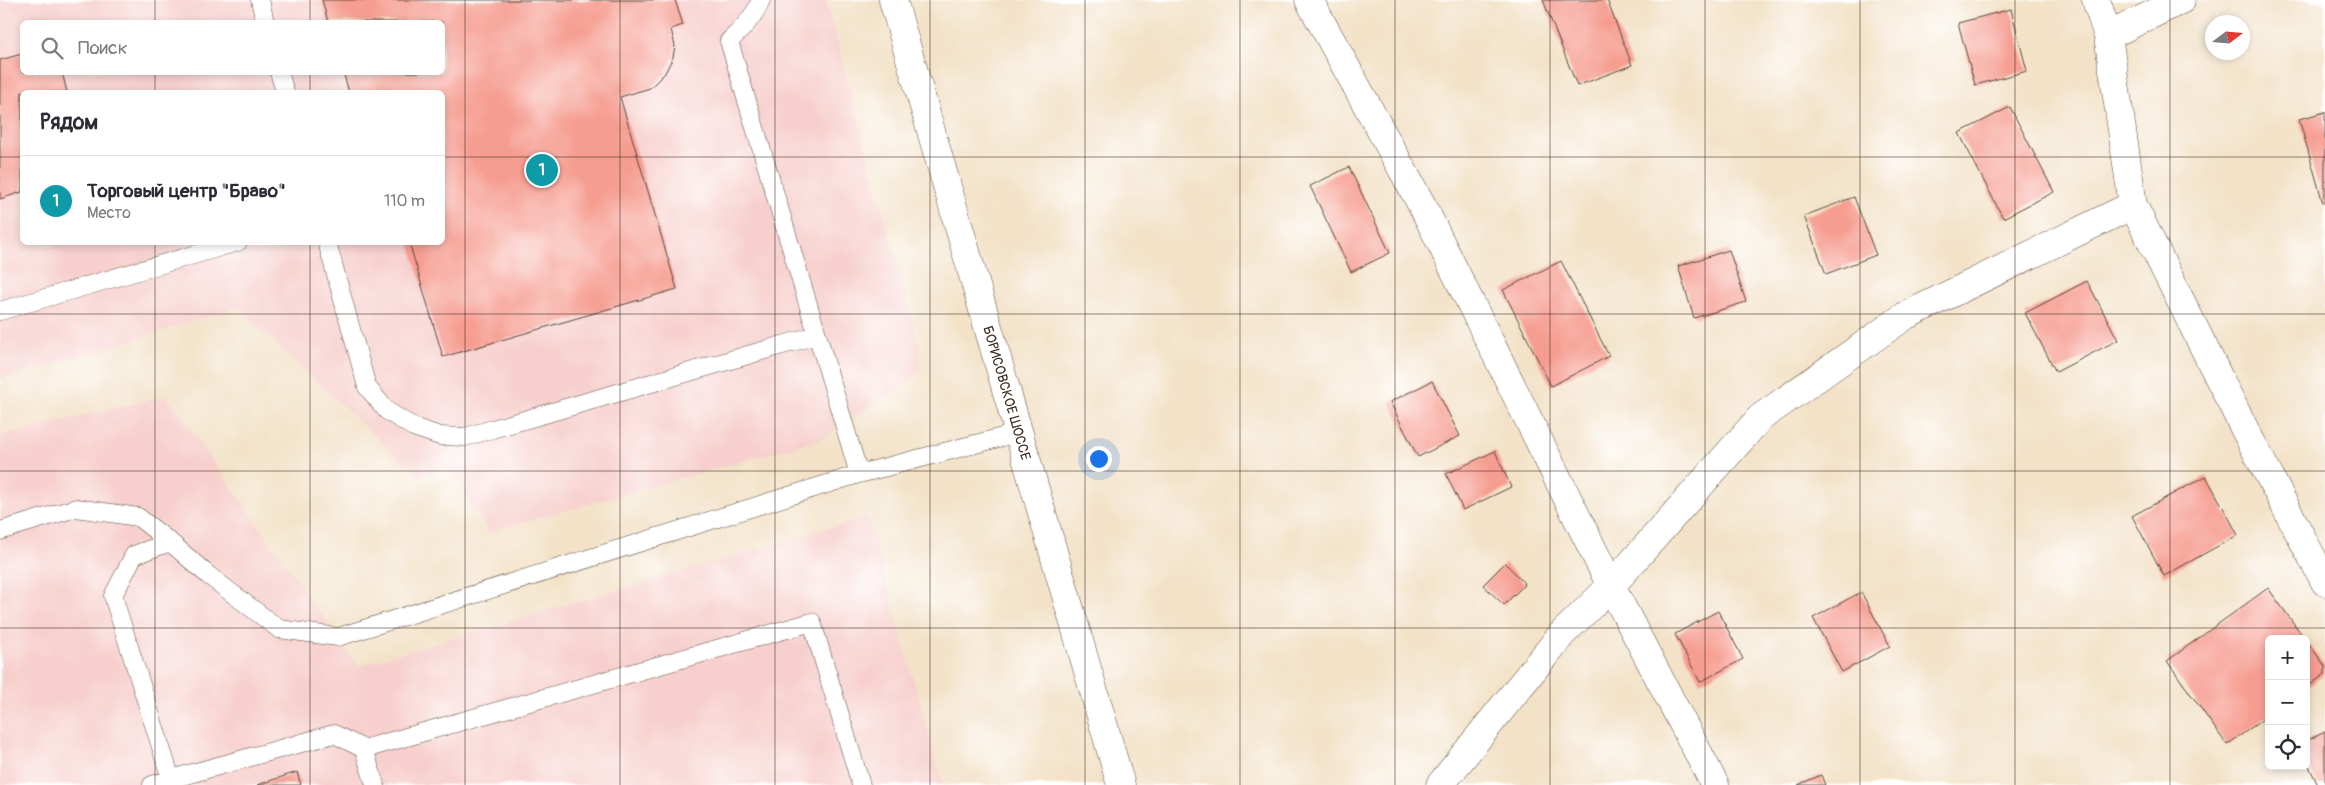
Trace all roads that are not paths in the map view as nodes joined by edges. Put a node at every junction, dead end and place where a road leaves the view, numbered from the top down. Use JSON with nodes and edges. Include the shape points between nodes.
{"nodes":[{"id":1,"x":260,"y":0,"type":"edge"},
{"id":2,"x":761,"y":0,"type":"edge"},
{"id":3,"x":893,"y":0,"type":"edge"},
{"id":4,"x":1309,"y":0,"type":"edge"},
{"id":5,"x":2096,"y":0,"type":"edge"},
{"id":6,"x":2181,"y":0,"type":"edge"},
{"id":7,"x":265,"y":20,"type":"edge"},
{"id":8,"x":2108,"y":36,"type":"junction"},
{"id":9,"x":280,"y":75,"type":"edge"},
{"id":10,"x":284,"y":90,"type":"edge"},
{"id":11,"x":2133,"y":205,"type":"junction"},
{"id":12,"x":228,"y":245,"type":"edge"},
{"id":13,"x":328,"y":245,"type":"edge"},
{"id":14,"x":0,"y":311,"type":"edge"},
{"id":15,"x":817,"y":335,"type":"junction"},
{"id":16,"x":1018,"y":433,"type":"junction"},
{"id":17,"x":859,"y":474,"type":"junction"},
{"id":18,"x":0,"y":531,"type":"edge"},
{"id":19,"x":170,"y":542,"type":"junction"},
{"id":20,"x":2325,"y":582,"type":"edge"},
{"id":21,"x":1611,"y":586,"type":"junction"},
{"id":22,"x":364,"y":749,"type":"junction"},
{"id":23,"x":171,"y":780,"type":"junction"},
{"id":24,"x":152,"y":785,"type":"edge"},
{"id":25,"x":375,"y":785,"type":"edge"},
{"id":26,"x":861,"y":785,"type":"edge"},
{"id":27,"x":1122,"y":785,"type":"edge"},
{"id":28,"x":1440,"y":785,"type":"edge"},
{"id":29,"x":1715,"y":785,"type":"edge"}],
"edges":[{"from":1,"to":7,"type":"lane"},
{"from":2,"to":15,"type":"lane","via":[[744,28],[729,41]]},
{"from":3,"to":16,"type":"street","name":"БОРИСОВСКОЕ ШОССЕ"},
{"from":4,"to":21,"type":"street","via":[[1424,209]]},
{"from":5,"to":8,"type":"street"},
{"from":6,"to":8,"type":"street"},
{"from":8,"to":11,"type":"street"},
{"from":9,"to":10,"type":"lane"},
{"from":11,"to":20,"type":"street"},
{"from":11,"to":21,"type":"street","via":[[1905,316],[1760,418]]},
{"from":12,"to":14,"type":"lane"},
{"from":13,"to":15,"type":"lane","via":[[367,387],[387,411],[412,427],[440,436],[465,437]]},
{"from":15,"to":17,"type":"lane"},
{"from":16,"to":17,"type":"lane"},
{"from":16,"to":27,"type":"street","name":"БОРИСОВСКОЕ ШОССЕ"},
{"from":17,"to":19,"type":"lane","via":[[338,637],[279,629]]},
{"from":18,"to":19,"type":"lane","via":[[76,508],[138,517]]},
{"from":19,"to":23,"type":"lane","via":[[134,556],[113,596]]},
{"from":21,"to":28,"type":"street","via":[[1563,633]]},
{"from":21,"to":29,"type":"street"},
{"from":22,"to":23,"type":"lane","via":[[334,734]]},
{"from":22,"to":25,"type":"lane"},
{"from":22,"to":26,"type":"lane","via":[[812,622]]},
{"from":23,"to":24,"type":"lane"}]}
